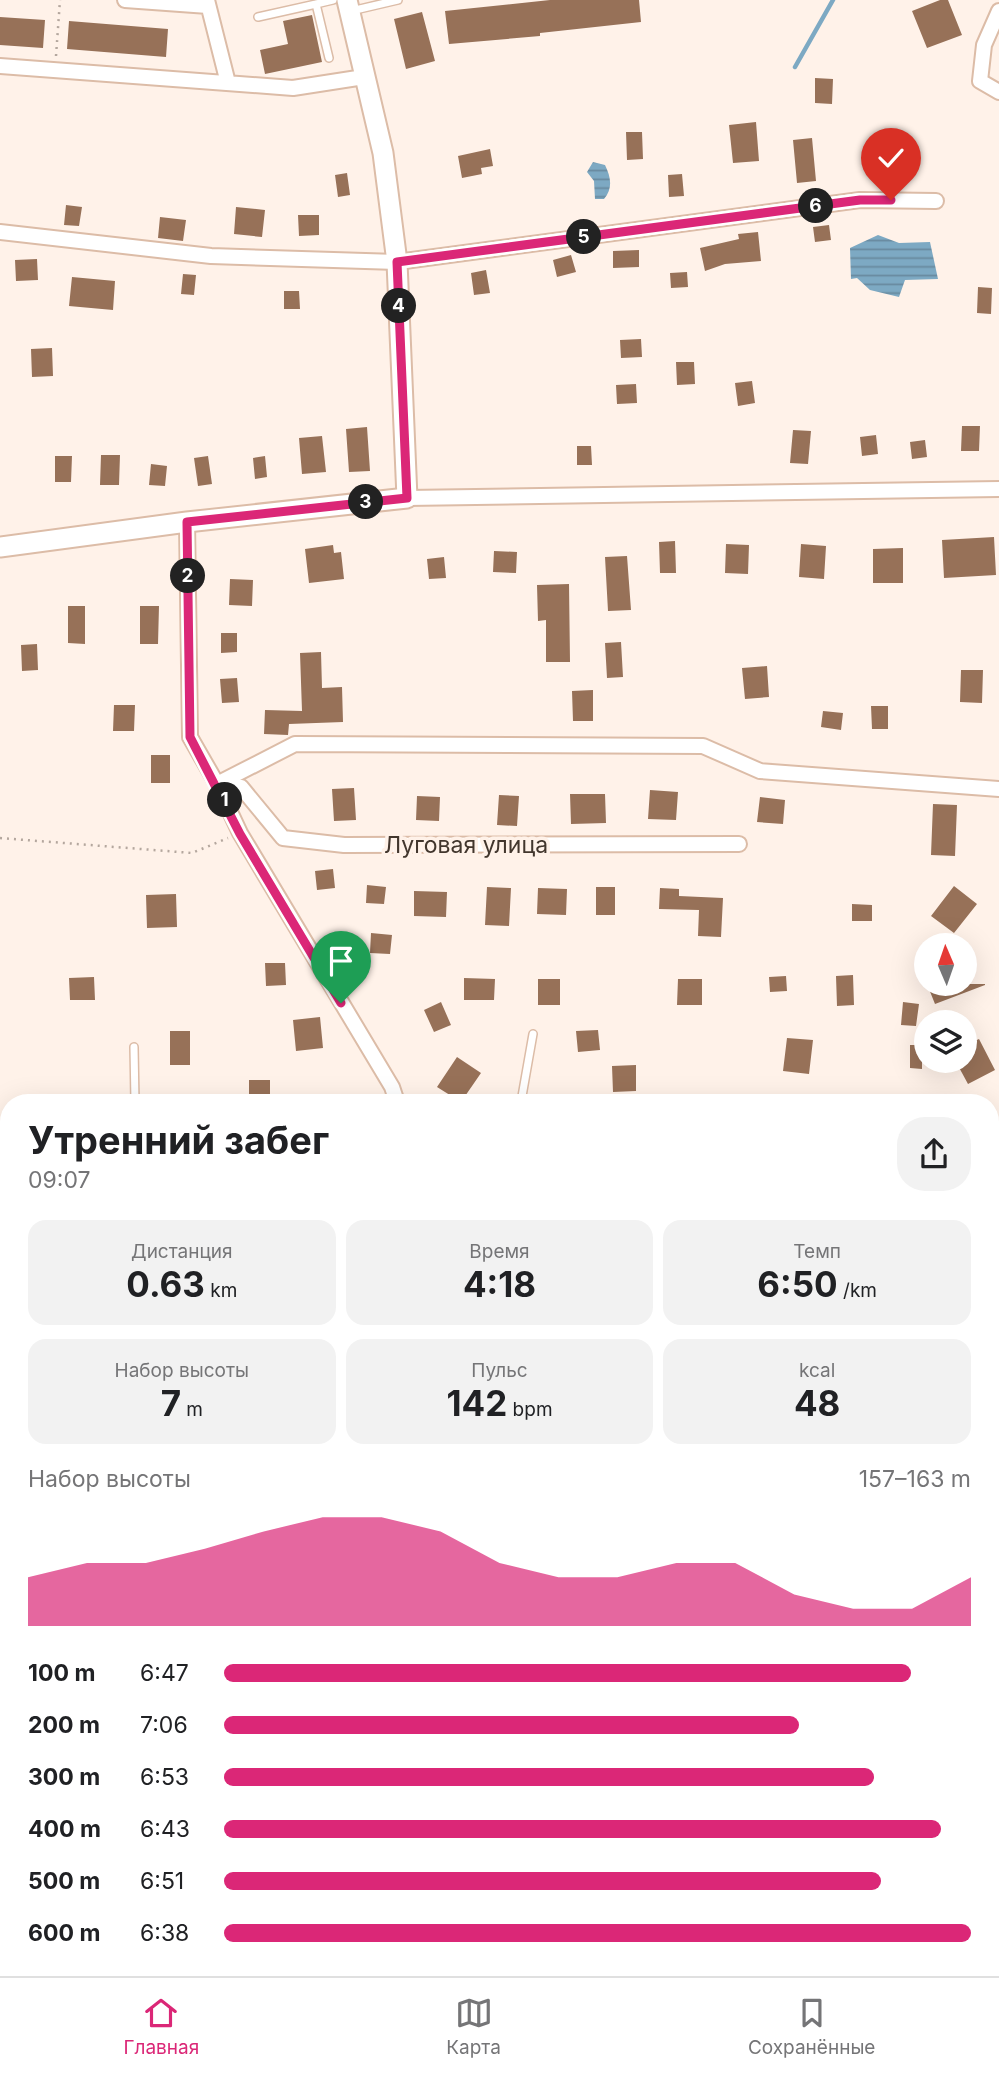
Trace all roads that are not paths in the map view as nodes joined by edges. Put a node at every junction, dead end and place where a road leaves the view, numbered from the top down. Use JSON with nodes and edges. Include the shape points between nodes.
{"nodes":[{"id":1,"x":125,"y":0,"type":"edge"},
{"id":2,"x":398,"y":0,"type":"edge"},
{"id":3,"x":207,"y":3,"type":"edge"},
{"id":4,"x":316,"y":4,"type":"junction"},
{"id":5,"x":343,"y":4,"type":"edge"},
{"id":6,"x":999,"y":11,"type":"edge"},
{"id":7,"x":258,"y":17,"type":"dead end"},
{"id":8,"x":329,"y":58,"type":"dead end"},
{"id":9,"x":0,"y":66,"type":"edge"},
{"id":10,"x":364,"y":77,"type":"junction"},
{"id":11,"x":228,"y":83,"type":"junction"},
{"id":12,"x":999,"y":92,"type":"edge"},
{"id":13,"x":936,"y":201,"type":"dead end"},
{"id":14,"x":0,"y":232,"type":"edge"},
{"id":15,"x":397,"y":262,"type":"junction"},
{"id":16,"x":999,"y":489,"type":"edge"},
{"id":17,"x":407,"y":498,"type":"junction"},
{"id":18,"x":187,"y":522,"type":"junction"},
{"id":19,"x":0,"y":547,"type":"edge"},
{"id":20,"x":217,"y":784,"type":"junction"},
{"id":21,"x":999,"y":789,"type":"edge"},
{"id":22,"x":739,"y":844,"type":"dead end"},
{"id":23,"x":533,"y":1034,"type":"dead end"},
{"id":24,"x":134,"y":1047,"type":"dead end"},
{"id":25,"x":135,"y":1094,"type":"edge"},
{"id":26,"x":394,"y":1094,"type":"edge"},
{"id":27,"x":522,"y":1094,"type":"edge"}],
"edges":[{"from":1,"to":3,"type":"street"},
{"from":2,"to":5,"type":"lane"},
{"from":3,"to":11,"type":"street"},
{"from":4,"to":5,"type":"lane"},
{"from":4,"to":7,"type":"lane"},
{"from":4,"to":8,"type":"lane"},
{"from":5,"to":10,"type":"street"},
{"from":6,"to":12,"type":"street","via":[[984,45],[980,82]]},
{"from":9,"to":11,"type":"street"},
{"from":10,"to":11,"type":"street","via":[[298,88]]},
{"from":10,"to":15,"type":"street","via":[[383,153]]},
{"from":13,"to":15,"type":"street","via":[[860,200]]},
{"from":14,"to":15,"type":"street","via":[[211,256]]},
{"from":15,"to":17,"type":"street"},
{"from":16,"to":17,"type":"street"},
{"from":17,"to":18,"type":"street"},
{"from":18,"to":19,"type":"street"},
{"from":18,"to":20,"type":"street","via":[[190,737]]},
{"from":20,"to":21,"type":"street","via":[[295,744],[703,746],[760,771]]},
{"from":20,"to":22,"type":"street","name":"Луговая улица","via":[[241,787],[284,838],[332,844]]},
{"from":20,"to":26,"type":"street","via":[[240,834]]},
{"from":23,"to":27,"type":"lane"},
{"from":24,"to":25,"type":"lane"}]}
